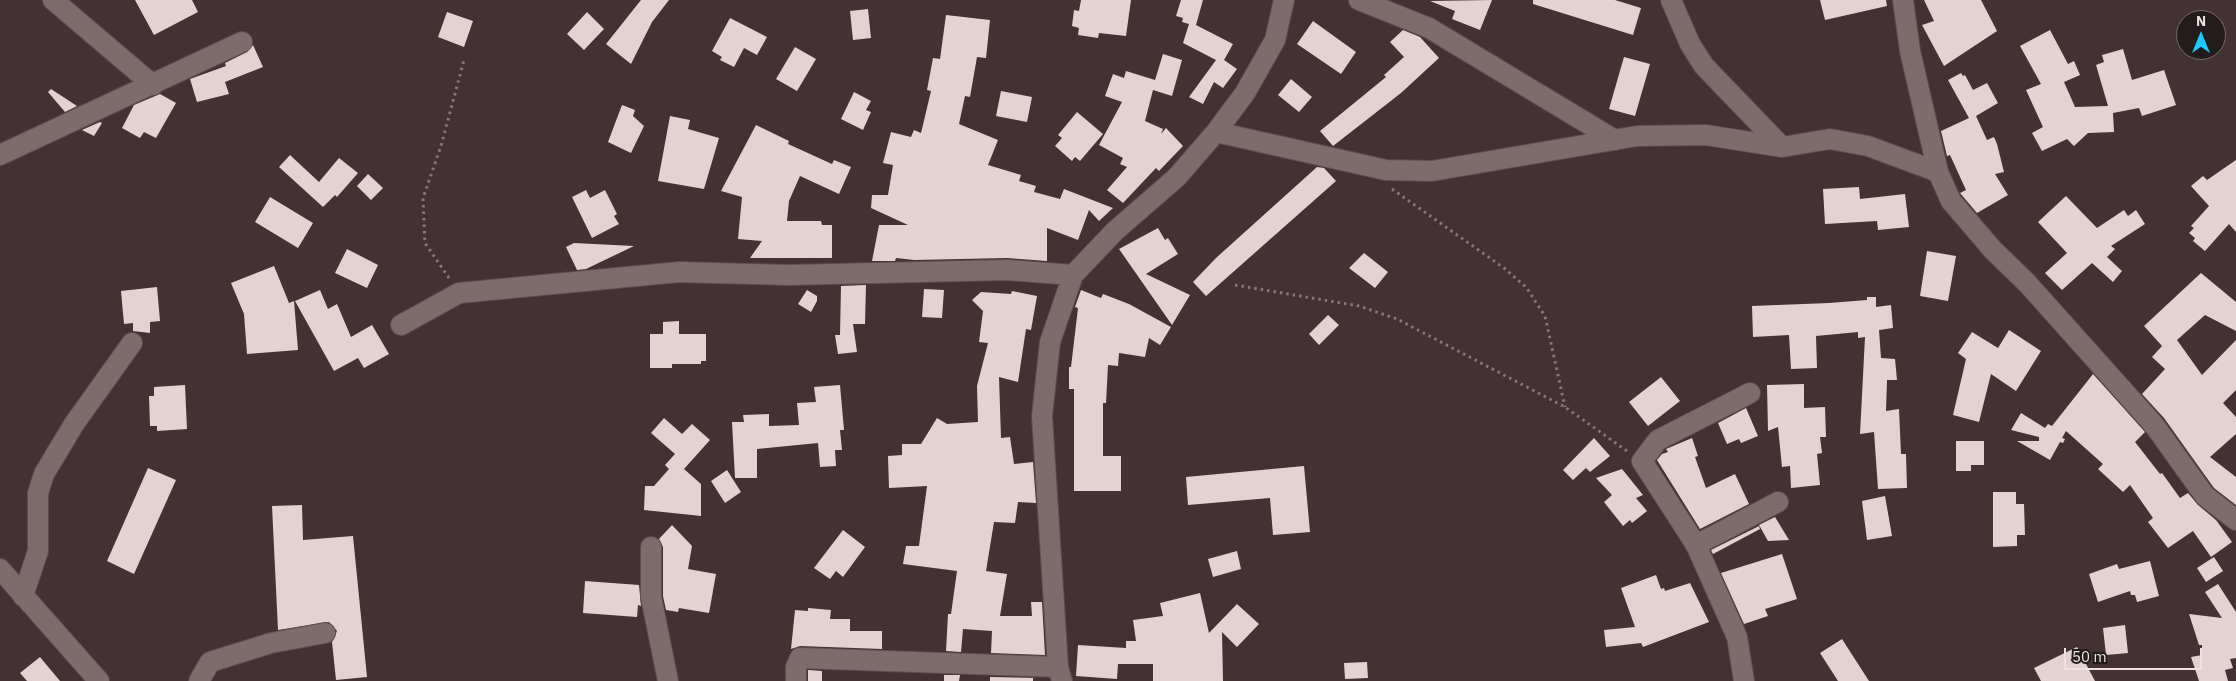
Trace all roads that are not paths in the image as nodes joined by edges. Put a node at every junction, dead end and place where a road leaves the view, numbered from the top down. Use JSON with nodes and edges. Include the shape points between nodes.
{"nodes":[{"id":1,"x":53,"y":0,"type":"edge"},
{"id":2,"x":1284,"y":0,"type":"edge"},
{"id":3,"x":1359,"y":0,"type":"edge"},
{"id":4,"x":1671,"y":0,"type":"edge"},
{"id":5,"x":1903,"y":0,"type":"edge"},
{"id":6,"x":242,"y":42,"type":"dead end"},
{"id":7,"x":153,"y":85,"type":"junction"},
{"id":8,"x":1216,"y":132,"type":"junction"},
{"id":9,"x":1615,"y":140,"type":"junction"},
{"id":10,"x":1782,"y":147,"type":"junction"},
{"id":11,"x":0,"y":155,"type":"edge"},
{"id":12,"x":1938,"y":172,"type":"junction"},
{"id":13,"x":1073,"y":275,"type":"junction"},
{"id":14,"x":401,"y":324,"type":"dead end"},
{"id":15,"x":132,"y":343,"type":"dead end"},
{"id":16,"x":1750,"y":393,"type":"dead end"},
{"id":17,"x":1778,"y":502,"type":"dead end"},
{"id":18,"x":2236,"y":520,"type":"edge"},
{"id":19,"x":1696,"y":545,"type":"junction"},
{"id":20,"x":651,"y":546,"type":"dead end"},
{"id":21,"x":0,"y":569,"type":"edge"},
{"id":22,"x":23,"y":596,"type":"junction"},
{"id":23,"x":325,"y":634,"type":"dead end"},
{"id":24,"x":1060,"y":674,"type":"edge"},
{"id":25,"x":99,"y":681,"type":"edge"},
{"id":26,"x":198,"y":681,"type":"edge"},
{"id":27,"x":668,"y":681,"type":"edge"},
{"id":28,"x":796,"y":681,"type":"edge"},
{"id":29,"x":1744,"y":681,"type":"edge"}],
"edges":[{"from":1,"to":7,"type":"street"},
{"from":2,"to":8,"type":"street","via":[[1275,40],[1245,93]]},
{"from":3,"to":9,"type":"street","via":[[1429,28]]},
{"from":4,"to":10,"type":"street","via":[[1690,44],[1704,66]]},
{"from":5,"to":12,"type":"street","via":[[1910,51]]},
{"from":6,"to":7,"type":"street"},
{"from":7,"to":11,"type":"street"},
{"from":8,"to":9,"type":"street","via":[[1386,170],[1432,171]]},
{"from":8,"to":13,"type":"street","via":[[1177,177]]},
{"from":9,"to":10,"type":"street","via":[[1637,136],[1706,135]]},
{"from":10,"to":12,"type":"street","via":[[1830,139],[1868,146]]},
{"from":12,"to":18,"type":"street","via":[[1951,201],[2154,425],[2205,496]]},
{"from":13,"to":14,"type":"street","via":[[1007,270],[788,275],[679,272],[459,293]]},
{"from":13,"to":24,"type":"street","via":[[1050,342],[1042,416]]},
{"from":15,"to":22,"type":"street","via":[[74,424],[44,474],[38,493],[38,551]]},
{"from":16,"to":19,"type":"street","via":[[1658,440],[1642,461]]},
{"from":17,"to":19,"type":"street"},
{"from":19,"to":29,"type":"street","via":[[1737,637]]},
{"from":20,"to":27,"type":"street","via":[[650,597]]},
{"from":21,"to":22,"type":"street"},
{"from":22,"to":25,"type":"street"},
{"from":23,"to":26,"type":"street","via":[[272,643],[210,662]]},
{"from":24,"to":28,"type":"street","via":[[800,658]]}]}
